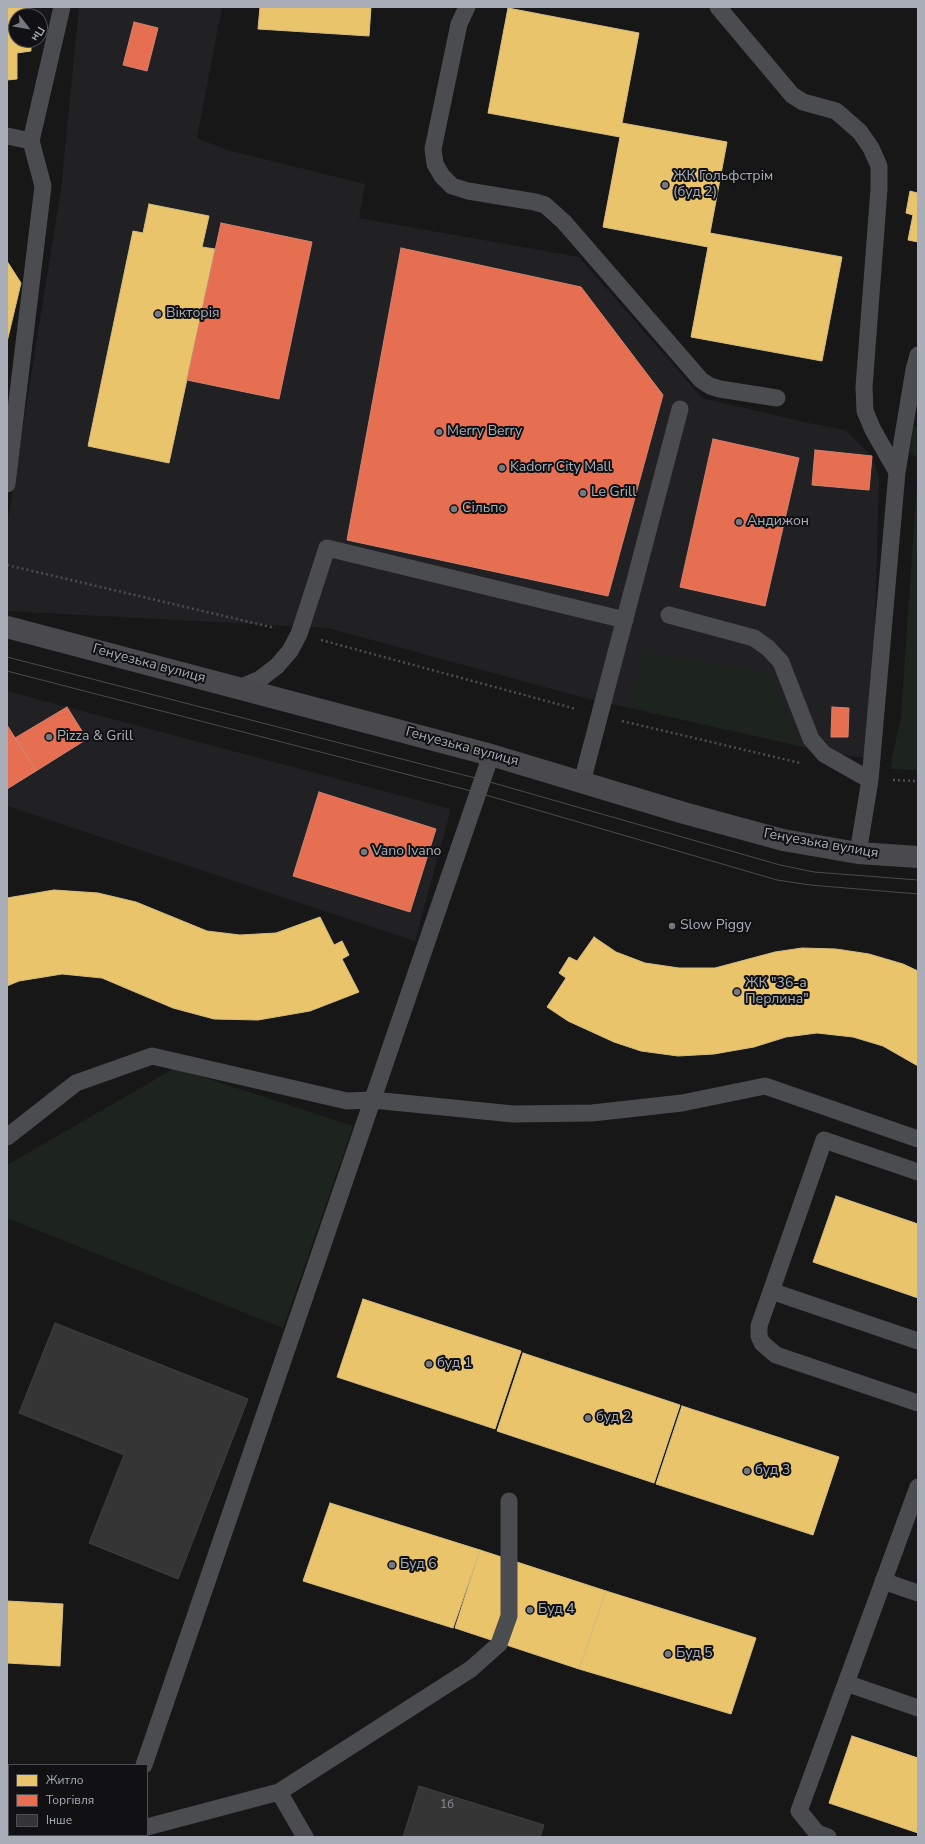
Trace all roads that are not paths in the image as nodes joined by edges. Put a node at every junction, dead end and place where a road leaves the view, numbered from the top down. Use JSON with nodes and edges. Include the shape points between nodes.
{"nodes":[{"id":1,"x":62,"y":7,"type":"edge"},
{"id":2,"x":467,"y":7,"type":"edge"},
{"id":3,"x":721,"y":9,"type":"edge"},
{"id":4,"x":7,"y":136,"type":"edge"},
{"id":5,"x":31,"y":141,"type":"junction"},
{"id":6,"x":918,"y":355,"type":"edge"},
{"id":7,"x":777,"y":398,"type":"dead end"},
{"id":8,"x":680,"y":409,"type":"dead end"},
{"id":9,"x":896,"y":472,"type":"junction"},
{"id":10,"x":7,"y":484,"type":"edge"},
{"id":11,"x":669,"y":615,"type":"dead end"},
{"id":12,"x":625,"y":620,"type":"junction"},
{"id":13,"x":7,"y":627,"type":"edge"},
{"id":14,"x":239,"y":688,"type":"junction"},
{"id":15,"x":491,"y":754,"type":"junction"},
{"id":16,"x":870,"y":780,"type":"junction"},
{"id":17,"x":582,"y":782,"type":"junction"},
{"id":18,"x":858,"y":853,"type":"junction"},
{"id":19,"x":918,"y":857,"type":"edge"},
{"id":20,"x":372,"y":1100,"type":"junction"},
{"id":21,"x":7,"y":1136,"type":"edge"},
{"id":22,"x":918,"y":1139,"type":"edge"},
{"id":23,"x":918,"y":1172,"type":"edge"},
{"id":24,"x":771,"y":1291,"type":"junction"},
{"id":25,"x":918,"y":1342,"type":"edge"},
{"id":26,"x":918,"y":1403,"type":"edge"},
{"id":27,"x":918,"y":1487,"type":"edge"},
{"id":28,"x":509,"y":1501,"type":"dead end"},
{"id":29,"x":883,"y":1581,"type":"junction"},
{"id":30,"x":918,"y":1593,"type":"edge"},
{"id":31,"x":846,"y":1683,"type":"junction"},
{"id":32,"x":918,"y":1708,"type":"edge"},
{"id":33,"x":144,"y":1764,"type":"edge"},
{"id":34,"x":279,"y":1792,"type":"junction"},
{"id":35,"x":148,"y":1827,"type":"edge"},
{"id":36,"x":822,"y":1836,"type":"edge"},
{"id":37,"x":305,"y":1837,"type":"edge"}],
"edges":[{"from":1,"to":5,"type":"lane"},
{"from":2,"to":7,"type":"lane","via":[[459,24],[433,149],[442,176],[452,186],[468,191],[545,205],[564,222],[701,380],[720,389]]},
{"from":3,"to":9,"type":"lane","via":[[792,95],[803,102],[836,111],[860,132],[871,148],[878,166],[879,189],[864,387],[865,411]]},
{"from":4,"to":5,"type":"lane"},
{"from":5,"to":10,"type":"lane","via":[[43,186]]},
{"from":6,"to":9,"type":"lane"},
{"from":8,"to":12,"type":"lane"},
{"from":9,"to":16,"type":"lane"},
{"from":11,"to":16,"type":"lane","via":[[754,638],[768,648],[781,662],[811,739],[824,754]]},
{"from":12,"to":14,"type":"lane","via":[[327,548],[299,634],[290,651],[277,666],[260,679]]},
{"from":12,"to":17,"type":"lane"},
{"from":13,"to":14,"type":"main road","name":"Генуезька вулиця"},
{"from":14,"to":15,"type":"main road","name":"Генуезька вулиця"},
{"from":15,"to":17,"type":"main road","name":"Генуезька вулиця"},
{"from":15,"to":20,"type":"lane"},
{"from":16,"to":18,"type":"lane"},
{"from":17,"to":18,"type":"main road","name":"Генуезька вулиця","via":[[783,840]]},
{"from":18,"to":19,"type":"main road","name":"Генуезька вулиця"},
{"from":20,"to":21,"type":"lane","via":[[347,1101],[152,1056],[76,1083]]},
{"from":20,"to":22,"type":"lane","via":[[513,1114],[592,1113],[682,1103],[765,1086]]},
{"from":20,"to":33,"type":"lane"},
{"from":23,"to":24,"type":"lane","via":[[824,1140]]},
{"from":24,"to":25,"type":"lane"},
{"from":24,"to":26,"type":"lane","via":[[759,1326],[759,1336],[767,1349]]},
{"from":27,"to":29,"type":"lane"},
{"from":28,"to":34,"type":"lane","via":[[509,1616],[499,1644],[471,1669]]},
{"from":29,"to":30,"type":"lane"},
{"from":29,"to":31,"type":"lane"},
{"from":31,"to":32,"type":"lane"},
{"from":31,"to":36,"type":"lane","via":[[799,1811]]},
{"from":34,"to":35,"type":"lane"},
{"from":34,"to":37,"type":"lane"}]}
